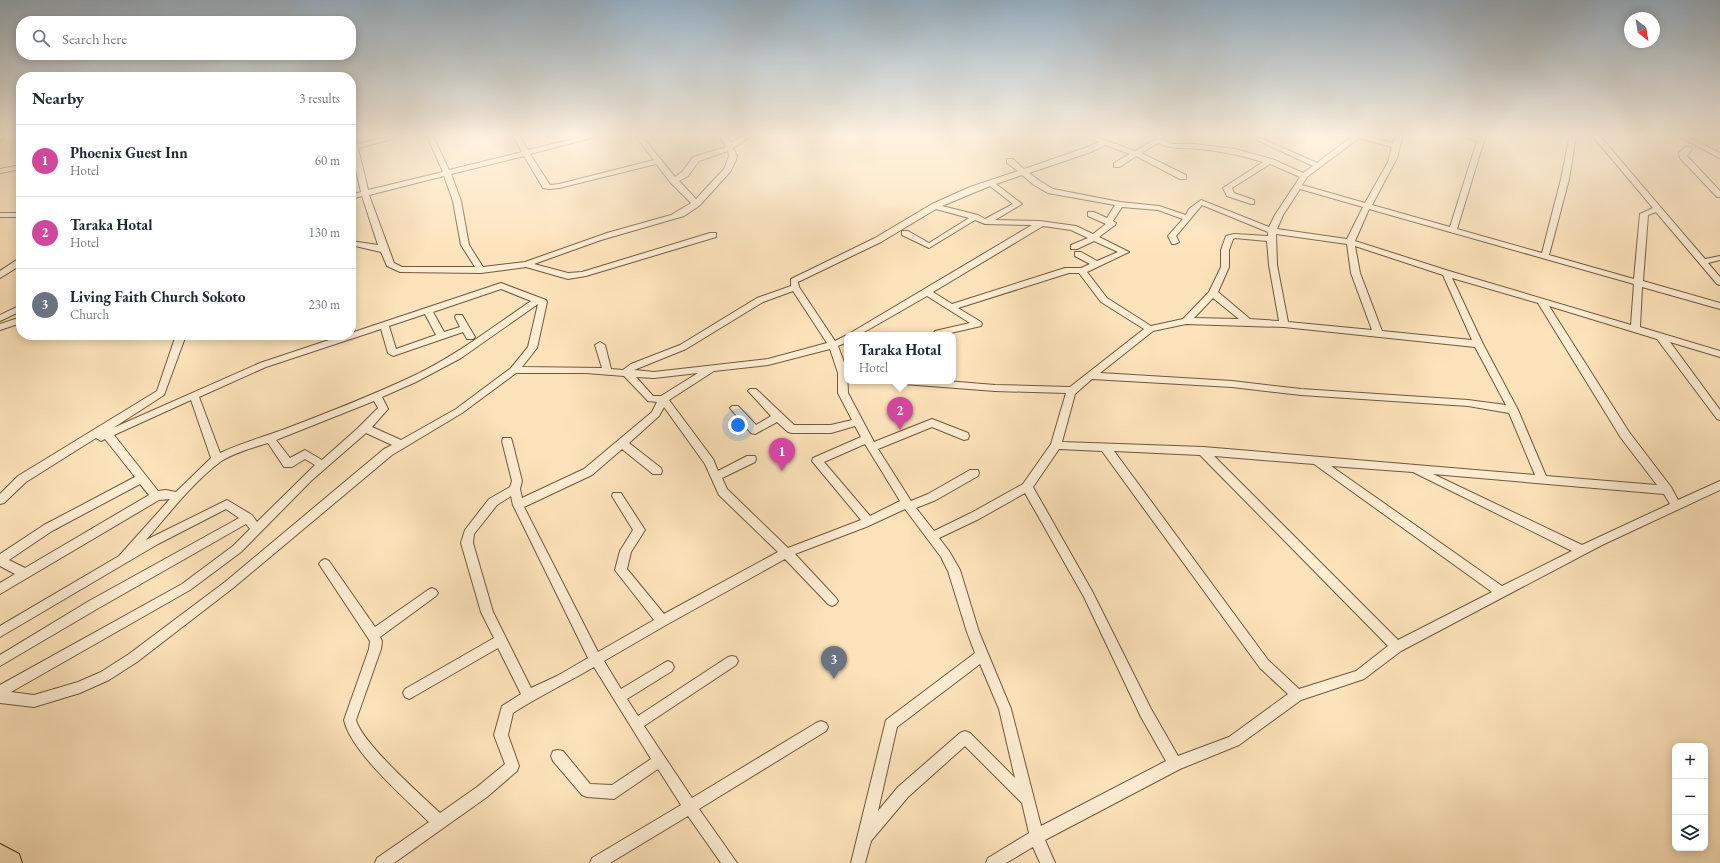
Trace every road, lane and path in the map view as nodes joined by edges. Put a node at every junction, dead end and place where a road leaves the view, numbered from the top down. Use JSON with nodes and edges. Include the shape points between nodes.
{"nodes":[{"id":1,"x":361,"y":174,"type":"edge"},
{"id":2,"x":442,"y":174,"type":"edge"},
{"id":3,"x":447,"y":174,"type":"edge"},
{"id":4,"x":539,"y":174,"type":"edge"},
{"id":5,"x":605,"y":174,"type":"edge"},
{"id":6,"x":669,"y":174,"type":"edge"},
{"id":7,"x":685,"y":174,"type":"edge"},
{"id":8,"x":725,"y":174,"type":"edge"},
{"id":9,"x":1019,"y":174,"type":"edge"},
{"id":10,"x":1025,"y":174,"type":"edge"},
{"id":11,"x":1178,"y":174,"type":"edge"},
{"id":12,"x":1248,"y":174,"type":"edge"},
{"id":13,"x":1300,"y":174,"type":"edge"},
{"id":14,"x":1385,"y":174,"type":"edge"},
{"id":15,"x":1470,"y":174,"type":"edge"},
{"id":16,"x":1566,"y":174,"type":"edge"},
{"id":17,"x":1628,"y":174,"type":"edge"},
{"id":18,"x":1700,"y":174,"type":"edge"},
{"id":19,"x":1304,"y":176,"type":"joint"},
{"id":20,"x":1183,"y":177,"type":"dead end"},
{"id":21,"x":674,"y":181,"type":"junction"},
{"id":22,"x":992,"y":183,"type":"junction"},
{"id":23,"x":1298,"y":186,"type":"junction"},
{"id":24,"x":366,"y":194,"type":"junction"},
{"id":25,"x":1720,"y":195,"type":"edge"},
{"id":26,"x":356,"y":196,"type":"edge"},
{"id":27,"x":1251,"y":202,"type":"dead end"},
{"id":28,"x":696,"y":204,"type":"junction"},
{"id":29,"x":1120,"y":204,"type":"junction"},
{"id":30,"x":1368,"y":205,"type":"junction"},
{"id":31,"x":935,"y":206,"type":"junction"},
{"id":32,"x":1658,"y":209,"type":"junction"},
{"id":33,"x":1090,"y":214,"type":"dead end"},
{"id":34,"x":0,"y":215,"type":"edge"},
{"id":35,"x":16,"y":215,"type":"edge"},
{"id":36,"x":975,"y":217,"type":"junction"},
{"id":37,"x":1188,"y":218,"type":"junction"},
{"id":38,"x":985,"y":222,"type":"junction"},
{"id":39,"x":1108,"y":222,"type":"junction"},
{"id":40,"x":1040,"y":223,"type":"junction"},
{"id":41,"x":1453,"y":228,"type":"junction"},
{"id":42,"x":906,"y":233,"type":"dead end"},
{"id":43,"x":713,"y":235,"type":"dead end"},
{"id":44,"x":1272,"y":235,"type":"junction"},
{"id":45,"x":1094,"y":237,"type":"junction"},
{"id":46,"x":1175,"y":242,"type":"dead end"},
{"id":47,"x":1350,"y":242,"type":"junction"},
{"id":48,"x":356,"y":243,"type":"edge"},
{"id":49,"x":362,"y":244,"type":"junction"},
{"id":50,"x":356,"y":245,"type":"edge"},
{"id":51,"x":384,"y":250,"type":"junction"},
{"id":52,"x":1545,"y":255,"type":"junction"},
{"id":53,"x":1720,"y":258,"type":"edge"},
{"id":54,"x":1703,"y":262,"type":"junction"},
{"id":55,"x":16,"y":264,"type":"edge"},
{"id":56,"x":526,"y":264,"type":"junction"},
{"id":57,"x":1097,"y":265,"type":"junction"},
{"id":58,"x":481,"y":270,"type":"junction"},
{"id":59,"x":1082,"y":271,"type":"junction"},
{"id":60,"x":1446,"y":273,"type":"junction"},
{"id":61,"x":0,"y":275,"type":"edge"},
{"id":62,"x":1720,"y":282,"type":"edge"},
{"id":63,"x":1638,"y":283,"type":"junction"},
{"id":64,"x":795,"y":287,"type":"junction"},
{"id":65,"x":927,"y":292,"type":"junction"},
{"id":66,"x":1213,"y":293,"type":"junction"},
{"id":67,"x":538,"y":300,"type":"junction"},
{"id":68,"x":1541,"y":301,"type":"junction"},
{"id":69,"x":1720,"y":306,"type":"edge"},
{"id":70,"x":951,"y":308,"type":"junction"},
{"id":71,"x":16,"y":310,"type":"edge"},
{"id":72,"x":428,"y":311,"type":"junction"},
{"id":73,"x":459,"y":317,"type":"dead end"},
{"id":74,"x":0,"y":318,"type":"edge"},
{"id":75,"x":16,"y":321,"type":"edge"},
{"id":76,"x":1186,"y":321,"type":"junction"},
{"id":77,"x":1248,"y":322,"type":"junction"},
{"id":78,"x":1284,"y":324,"type":"junction"},
{"id":79,"x":384,"y":325,"type":"junction"},
{"id":80,"x":0,"y":326,"type":"edge"},
{"id":81,"x":465,"y":328,"type":"junction"},
{"id":82,"x":1150,"y":329,"type":"junction"},
{"id":83,"x":1635,"y":329,"type":"junction"},
{"id":84,"x":857,"y":332,"type":"edge"},
{"id":85,"x":942,"y":332,"type":"edge"},
{"id":86,"x":1378,"y":333,"type":"junction"},
{"id":87,"x":356,"y":334,"type":"edge"},
{"id":88,"x":441,"y":336,"type":"junction"},
{"id":89,"x":470,"y":337,"type":"dead end"},
{"id":90,"x":1661,"y":337,"type":"junction"},
{"id":91,"x":179,"y":340,"type":"edge"},
{"id":92,"x":339,"y":340,"type":"edge"},
{"id":93,"x":844,"y":340,"type":"edge"},
{"id":94,"x":1478,"y":344,"type":"junction"},
{"id":95,"x":600,"y":345,"type":"dead end"},
{"id":96,"x":833,"y":345,"type":"junction"},
{"id":97,"x":1720,"y":354,"type":"edge"},
{"id":98,"x":712,"y":368,"type":"junction"},
{"id":99,"x":514,"y":370,"type":"junction"},
{"id":100,"x":606,"y":371,"type":"junction"},
{"id":101,"x":844,"y":371,"type":"edge"},
{"id":102,"x":626,"y":372,"type":"junction"},
{"id":103,"x":1090,"y":376,"type":"junction"},
{"id":104,"x":844,"y":383,"type":"edge"},
{"id":105,"x":943,"y":384,"type":"edge"},
{"id":106,"x":1072,"y":390,"type":"junction"},
{"id":107,"x":753,"y":391,"type":"dead end"},
{"id":108,"x":194,"y":395,"type":"junction"},
{"id":109,"x":377,"y":396,"type":"junction"},
{"id":110,"x":663,"y":399,"type":"junction"},
{"id":111,"x":735,"y":408,"type":"dead end"},
{"id":112,"x":1512,"y":410,"type":"junction"},
{"id":113,"x":1720,"y":417,"type":"edge"},
{"id":114,"x":778,"y":418,"type":"junction"},
{"id":115,"x":858,"y":422,"type":"junction"},
{"id":116,"x":365,"y":428,"type":"junction"},
{"id":117,"x":107,"y":434,"type":"junction"},
{"id":118,"x":964,"y":436,"type":"dead end"},
{"id":119,"x":270,"y":438,"type":"junction"},
{"id":120,"x":507,"y":441,"type":"dead end"},
{"id":121,"x":869,"y":443,"type":"junction"},
{"id":122,"x":400,"y":444,"type":"junction"},
{"id":123,"x":623,"y":444,"type":"junction"},
{"id":124,"x":1056,"y":444,"type":"junction"},
{"id":125,"x":75,"y":447,"type":"junction"},
{"id":126,"x":1105,"y":447,"type":"junction"},
{"id":127,"x":1203,"y":451,"type":"junction"},
{"id":128,"x":217,"y":459,"type":"junction"},
{"id":129,"x":751,"y":459,"type":"dead end"},
{"id":130,"x":1314,"y":460,"type":"junction"},
{"id":131,"x":322,"y":465,"type":"junction"},
{"id":132,"x":1412,"y":469,"type":"junction"},
{"id":133,"x":657,"y":471,"type":"dead end"},
{"id":134,"x":974,"y":473,"type":"dead end"},
{"id":135,"x":715,"y":477,"type":"junction"},
{"id":136,"x":142,"y":478,"type":"junction"},
{"id":137,"x":1542,"y":479,"type":"junction"},
{"id":138,"x":1720,"y":485,"type":"edge"},
{"id":139,"x":1026,"y":487,"type":"junction"},
{"id":140,"x":515,"y":489,"type":"junction"},
{"id":141,"x":1667,"y":490,"type":"junction"},
{"id":142,"x":156,"y":496,"type":"junction"},
{"id":143,"x":178,"y":496,"type":"junction"},
{"id":144,"x":617,"y":496,"type":"dead end"},
{"id":145,"x":0,"y":500,"type":"edge"},
{"id":146,"x":518,"y":505,"type":"junction"},
{"id":147,"x":908,"y":505,"type":"junction"},
{"id":148,"x":1676,"y":505,"type":"junction"},
{"id":149,"x":248,"y":518,"type":"junction"},
{"id":150,"x":868,"y":521,"type":"junction"},
{"id":151,"x":256,"y":530,"type":"junction"},
{"id":152,"x":932,"y":536,"type":"junction"},
{"id":153,"x":1581,"y":550,"type":"junction"},
{"id":154,"x":786,"y":553,"type":"junction"},
{"id":155,"x":123,"y":559,"type":"junction"},
{"id":156,"x":0,"y":560,"type":"edge"},
{"id":157,"x":325,"y":564,"type":"dead end"},
{"id":158,"x":24,"y":574,"type":"junction"},
{"id":159,"x":0,"y":588,"type":"edge"},
{"id":160,"x":1501,"y":592,"type":"junction"},
{"id":161,"x":432,"y":593,"type":"dead end"},
{"id":162,"x":832,"y":601,"type":"dead end"},
{"id":163,"x":662,"y":621,"type":"junction"},
{"id":164,"x":0,"y":632,"type":"edge"},
{"id":165,"x":373,"y":635,"type":"junction"},
{"id":166,"x":501,"y":640,"type":"junction"},
{"id":167,"x":1397,"y":647,"type":"junction"},
{"id":168,"x":983,"y":654,"type":"junction"},
{"id":169,"x":596,"y":659,"type":"junction"},
{"id":170,"x":0,"y":661,"type":"edge"},
{"id":171,"x":732,"y":661,"type":"dead end"},
{"id":172,"x":668,"y":668,"type":"dead end"},
{"id":173,"x":0,"y":692,"type":"edge"},
{"id":174,"x":409,"y":693,"type":"dead end"},
{"id":175,"x":1296,"y":695,"type":"junction"},
{"id":176,"x":528,"y":696,"type":"junction"},
{"id":177,"x":0,"y":697,"type":"edge"},
{"id":178,"x":619,"y":697,"type":"junction"},
{"id":179,"x":636,"y":724,"type":"junction"},
{"id":180,"x":820,"y":727,"type":"dead end"},
{"id":181,"x":558,"y":756,"type":"dead end"},
{"id":182,"x":660,"y":760,"type":"junction"},
{"id":183,"x":1175,"y":764,"type":"junction"},
{"id":184,"x":1029,"y":801,"type":"junction"},
{"id":185,"x":690,"y":806,"type":"junction"},
{"id":186,"x":439,"y":822,"type":"junction"},
{"id":187,"x":1037,"y":836,"type":"junction"},
{"id":188,"x":865,"y":837,"type":"junction"},
{"id":189,"x":0,"y":856,"type":"edge"},
{"id":190,"x":10,"y":863,"type":"edge"},
{"id":191,"x":382,"y":863,"type":"edge"},
{"id":192,"x":597,"y":863,"type":"edge"},
{"id":193,"x":730,"y":863,"type":"edge"},
{"id":194,"x":858,"y":863,"type":"edge"},
{"id":195,"x":993,"y":863,"type":"edge"},
{"id":196,"x":1048,"y":863,"type":"edge"}],
"edges":[{"from":1,"to":24,"type":"street"},
{"from":2,"to":24,"type":"street"},
{"from":3,"to":58,"type":"street","via":[[457,201],[465,245]]},
{"from":4,"to":5,"type":"street","via":[[549,187]]},
{"from":6,"to":21,"type":"street"},
{"from":7,"to":21,"type":"street"},
{"from":8,"to":28,"type":"street"},
{"from":9,"to":22,"type":"street"},
{"from":10,"to":29,"type":"street","via":[[1052,191]]},
{"from":11,"to":20,"type":"street"},
{"from":12,"to":27,"type":"street","via":[[1227,188],[1230,194]]},
{"from":13,"to":19,"type":"street"},
{"from":14,"to":30,"type":"street"},
{"from":15,"to":41,"type":"street"},
{"from":16,"to":52,"type":"street"},
{"from":17,"to":32,"type":"street"},
{"from":18,"to":25,"type":"street"},
{"from":19,"to":23,"type":"street"},
{"from":21,"to":28,"type":"street"},
{"from":22,"to":31,"type":"street"},
{"from":22,"to":38,"type":"street","via":[[1018,204]]},
{"from":23,"to":30,"type":"street"},
{"from":23,"to":44,"type":"street","via":[[1285,206]]},
{"from":24,"to":26,"type":"street"},
{"from":24,"to":51,"type":"street"},
{"from":28,"to":56,"type":"street","via":[[675,216],[620,231]]},
{"from":29,"to":37,"type":"street","via":[[1160,208]]},
{"from":29,"to":39,"type":"street"},
{"from":30,"to":41,"type":"street"},
{"from":30,"to":47,"type":"street"},
{"from":31,"to":36,"type":"street"},
{"from":31,"to":64,"type":"street","via":[[878,240],[794,282]]},
{"from":32,"to":54,"type":"street"},
{"from":32,"to":63,"type":"street","via":[[1644,214]]},
{"from":33,"to":39,"type":"street"},
{"from":34,"to":35,"type":"street"},
{"from":36,"to":38,"type":"street"},
{"from":36,"to":42,"type":"street","via":[[929,246]]},
{"from":37,"to":44,"type":"street","via":[[1201,202]]},
{"from":37,"to":46,"type":"street","via":[[1172,236]]},
{"from":38,"to":40,"type":"street"},
{"from":39,"to":45,"type":"street","via":[[1112,223]]},
{"from":40,"to":45,"type":"street","via":[[1074,228]]},
{"from":40,"to":65,"type":"street"},
{"from":41,"to":52,"type":"street"},
{"from":43,"to":56,"type":"street","via":[[583,274],[568,276]]},
{"from":44,"to":47,"type":"street"},
{"from":44,"to":66,"type":"street","via":[[1229,238],[1225,250],[1226,264]]},
{"from":44,"to":78,"type":"street","via":[[1272,253]]},
{"from":45,"to":57,"type":"street","via":[[1076,250]]},
{"from":45,"to":57,"type":"street","via":[[1125,252]]},
{"from":47,"to":60,"type":"street"},
{"from":47,"to":86,"type":"street","via":[[1361,291]]},
{"from":48,"to":49,"type":"street"},
{"from":49,"to":50,"type":"street"},
{"from":49,"to":51,"type":"street"},
{"from":51,"to":58,"type":"street","via":[[390,264],[400,269]]},
{"from":52,"to":63,"type":"street"},
{"from":53,"to":54,"type":"street"},
{"from":54,"to":62,"type":"street"},
{"from":55,"to":61,"type":"street"},
{"from":56,"to":58,"type":"street"},
{"from":57,"to":59,"type":"street"},
{"from":59,"to":70,"type":"street","via":[[1068,270]]},
{"from":59,"to":82,"type":"street","via":[[1104,300]]},
{"from":60,"to":68,"type":"street"},
{"from":60,"to":94,"type":"street"},
{"from":63,"to":69,"type":"street"},
{"from":63,"to":83,"type":"street"},
{"from":64,"to":96,"type":"street"},
{"from":64,"to":102,"type":"street","via":[[760,300],[683,347],[634,366]]},
{"from":65,"to":70,"type":"street"},
{"from":65,"to":84,"type":"street"},
{"from":66,"to":76,"type":"street"},
{"from":66,"to":77,"type":"street"},
{"from":67,"to":72,"type":"street","via":[[500,286]]},
{"from":67,"to":99,"type":"street","via":[[544,302],[532,348]]},
{"from":67,"to":109,"type":"street","via":[[458,356]]},
{"from":68,"to":83,"type":"street"},
{"from":68,"to":141,"type":"street","via":[[1625,436]]},
{"from":70,"to":85,"type":"street","via":[[978,324]]},
{"from":71,"to":74,"type":"street"},
{"from":72,"to":79,"type":"street"},
{"from":72,"to":88,"type":"street"},
{"from":73,"to":81,"type":"street"},
{"from":75,"to":80,"type":"street"},
{"from":76,"to":77,"type":"street"},
{"from":76,"to":82,"type":"street"},
{"from":77,"to":78,"type":"street"},
{"from":78,"to":86,"type":"street"},
{"from":79,"to":87,"type":"street"},
{"from":79,"to":88,"type":"street","via":[[393,353]]},
{"from":81,"to":88,"type":"street"},
{"from":81,"to":89,"type":"street"},
{"from":82,"to":103,"type":"street"},
{"from":83,"to":90,"type":"street"},
{"from":86,"to":94,"type":"street"},
{"from":90,"to":97,"type":"street"},
{"from":90,"to":113,"type":"street"},
{"from":91,"to":125,"type":"street","via":[[161,393]]},
{"from":92,"to":108,"type":"street","via":[[263,365]]},
{"from":93,"to":96,"type":"street"},
{"from":94,"to":112,"type":"street"},
{"from":95,"to":100,"type":"street"},
{"from":96,"to":98,"type":"street","via":[[768,362]]},
{"from":96,"to":101,"type":"street"},
{"from":98,"to":102,"type":"street","via":[[654,375]]},
{"from":98,"to":110,"type":"street"},
{"from":99,"to":100,"type":"street"},
{"from":99,"to":122,"type":"street","via":[[459,411]]},
{"from":100,"to":102,"type":"street"},
{"from":102,"to":110,"type":"street","via":[[651,399]]},
{"from":103,"to":106,"type":"street"},
{"from":103,"to":112,"type":"street","via":[[1468,403]]},
{"from":104,"to":115,"type":"street","via":[[843,393]]},
{"from":105,"to":106,"type":"street"},
{"from":106,"to":124,"type":"street"},
{"from":107,"to":114,"type":"street"},
{"from":108,"to":117,"type":"street"},
{"from":108,"to":128,"type":"street"},
{"from":109,"to":116,"type":"street","via":[[383,409]]},
{"from":109,"to":119,"type":"street"},
{"from":110,"to":123,"type":"street","via":[[656,414]]},
{"from":110,"to":135,"type":"street","via":[[709,462]]},
{"from":111,"to":114,"type":"street","via":[[755,430]]},
{"from":112,"to":137,"type":"street"},
{"from":114,"to":115,"type":"street","via":[[792,429],[831,429]]},
{"from":115,"to":121,"type":"street"},
{"from":116,"to":122,"type":"street"},
{"from":116,"to":131,"type":"street"},
{"from":117,"to":125,"type":"street"},
{"from":117,"to":136,"type":"street"},
{"from":118,"to":121,"type":"street","via":[[932,423]]},
{"from":119,"to":128,"type":"street"},
{"from":119,"to":131,"type":"street","via":[[288,464],[305,454]]},
{"from":120,"to":140,"type":"street","via":[[517,481]]},
{"from":121,"to":147,"type":"street"},
{"from":121,"to":150,"type":"street","via":[[817,461]]},
{"from":122,"to":177,"type":"street","via":[[229,586],[105,676],[80,687],[34,701]]},
{"from":123,"to":133,"type":"street"},
{"from":123,"to":146,"type":"street","via":[[588,472]]},
{"from":124,"to":126,"type":"street"},
{"from":124,"to":139,"type":"street"},
{"from":125,"to":145,"type":"street","via":[[22,479]]},
{"from":126,"to":127,"type":"street"},
{"from":126,"to":175,"type":"street","via":[[1264,664]]},
{"from":127,"to":130,"type":"street"},
{"from":127,"to":167,"type":"street"},
{"from":128,"to":143,"type":"street"},
{"from":129,"to":135,"type":"street"},
{"from":130,"to":132,"type":"street"},
{"from":130,"to":160,"type":"street"},
{"from":131,"to":151,"type":"street"},
{"from":132,"to":137,"type":"street"},
{"from":132,"to":153,"type":"street"},
{"from":134,"to":147,"type":"street","via":[[932,497]]},
{"from":135,"to":154,"type":"street","via":[[722,492]]},
{"from":136,"to":142,"type":"street"},
{"from":136,"to":156,"type":"street","via":[[48,528]]},
{"from":137,"to":141,"type":"street"},
{"from":138,"to":148,"type":"street"},
{"from":139,"to":152,"type":"street","via":[[975,516]]},
{"from":139,"to":183,"type":"street","via":[[1088,594],[1146,713]]},
{"from":140,"to":146,"type":"street"},
{"from":140,"to":166,"type":"street","via":[[494,502],[469,533],[466,543],[487,612]]},
{"from":141,"to":148,"type":"street"},
{"from":142,"to":143,"type":"street"},
{"from":142,"to":158,"type":"street"},
{"from":143,"to":155,"type":"street"},
{"from":144,"to":163,"type":"street","via":[[639,530],[626,551],[621,570]]},
{"from":146,"to":169,"type":"street"},
{"from":147,"to":150,"type":"street"},
{"from":147,"to":152,"type":"street"},
{"from":148,"to":153,"type":"street"},
{"from":149,"to":151,"type":"street"},
{"from":149,"to":155,"type":"street","via":[[227,504]]},
{"from":149,"to":170,"type":"street"},
{"from":150,"to":154,"type":"street"},
{"from":151,"to":173,"type":"street","via":[[237,549],[186,587]]},
{"from":152,"to":168,"type":"street","via":[[954,570],[973,632]]},
{"from":153,"to":160,"type":"street"},
{"from":154,"to":162,"type":"street"},
{"from":154,"to":163,"type":"street"},
{"from":155,"to":164,"type":"street"},
{"from":156,"to":158,"type":"street"},
{"from":157,"to":165,"type":"street"},
{"from":158,"to":159,"type":"street"},
{"from":160,"to":167,"type":"street"},
{"from":161,"to":165,"type":"street"},
{"from":163,"to":169,"type":"street"},
{"from":165,"to":186,"type":"street","via":[[376,641],[375,649],[350,720],[352,728],[389,773]]},
{"from":166,"to":174,"type":"street"},
{"from":166,"to":176,"type":"street"},
{"from":167,"to":175,"type":"street","via":[[1360,675]]},
{"from":168,"to":184,"type":"street","via":[[1006,709]]},
{"from":168,"to":188,"type":"street","via":[[891,724]]},
{"from":169,"to":176,"type":"street"},
{"from":169,"to":178,"type":"street"},
{"from":171,"to":179,"type":"street"},
{"from":172,"to":178,"type":"street"},
{"from":175,"to":183,"type":"street","via":[[1234,741]]},
{"from":176,"to":186,"type":"street","via":[[507,710],[501,735],[512,766],[482,792]]},
{"from":178,"to":179,"type":"street"},
{"from":179,"to":182,"type":"street"},
{"from":180,"to":185,"type":"street"},
{"from":181,"to":182,"type":"street","via":[[587,790],[614,792]]},
{"from":182,"to":185,"type":"street"},
{"from":183,"to":187,"type":"street"},
{"from":184,"to":187,"type":"street"},
{"from":184,"to":188,"type":"street","via":[[964,737],[904,792]]},
{"from":185,"to":192,"type":"street"},
{"from":185,"to":193,"type":"street"},
{"from":186,"to":191,"type":"street"},
{"from":187,"to":195,"type":"street"},
{"from":187,"to":196,"type":"street"},
{"from":188,"to":194,"type":"street"},
{"from":189,"to":190,"type":"highway"}]}
